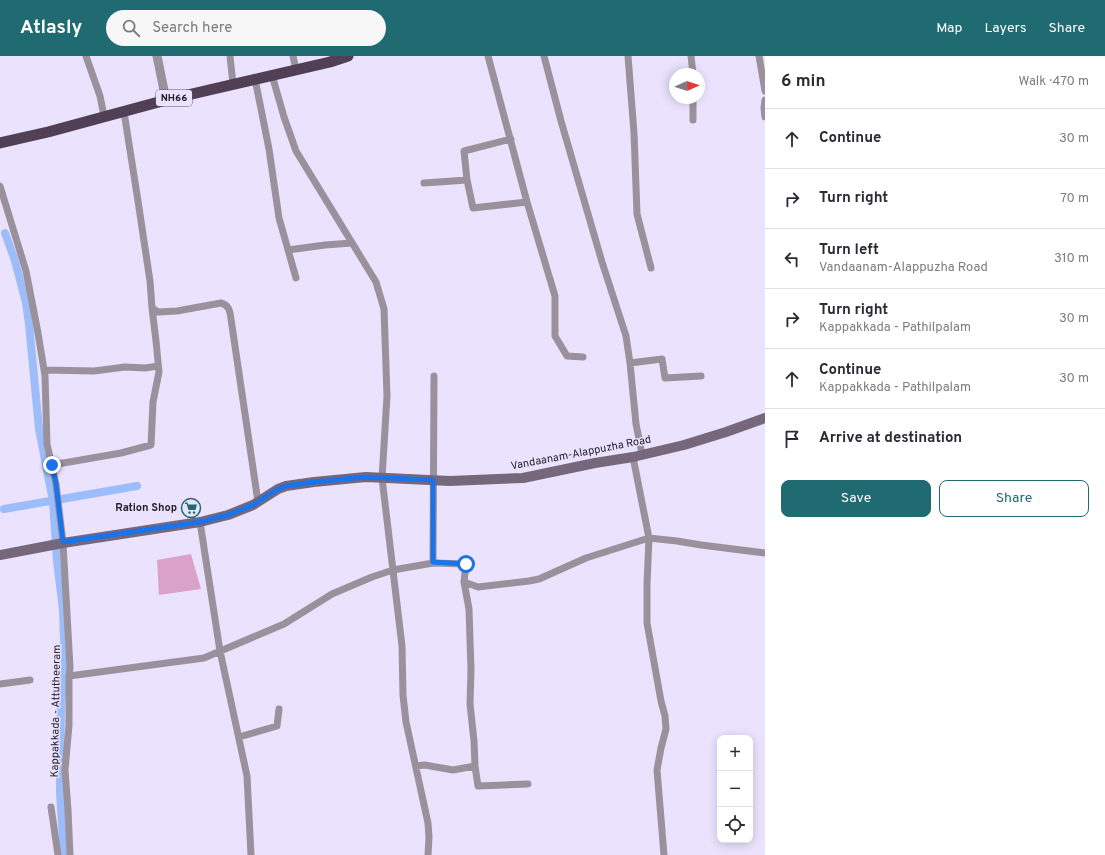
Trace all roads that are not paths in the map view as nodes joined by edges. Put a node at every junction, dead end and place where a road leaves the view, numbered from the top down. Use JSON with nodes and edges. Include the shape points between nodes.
{"nodes":[{"id":1,"x":86,"y":56,"type":"edge"},
{"id":2,"x":157,"y":56,"type":"edge"},
{"id":3,"x":230,"y":56,"type":"edge"},
{"id":4,"x":293,"y":56,"type":"edge"},
{"id":5,"x":348,"y":56,"type":"edge"},
{"id":6,"x":488,"y":56,"type":"edge"},
{"id":7,"x":544,"y":56,"type":"edge"},
{"id":8,"x":628,"y":56,"type":"edge"},
{"id":9,"x":691,"y":56,"type":"edge"},
{"id":10,"x":759,"y":56,"type":"edge"},
{"id":11,"x":692,"y":68,"type":"edge"},
{"id":12,"x":296,"y":70,"type":"junction"},
{"id":13,"x":272,"y":75,"type":"junction"},
{"id":14,"x":256,"y":79,"type":"junction"},
{"id":15,"x":233,"y":84,"type":"junction"},
{"id":16,"x":765,"y":91,"type":"edge"},
{"id":17,"x":166,"y":100,"type":"junction"},
{"id":18,"x":765,"y":100,"type":"edge"},
{"id":19,"x":693,"y":104,"type":"edge"},
{"id":20,"x":124,"y":112,"type":"junction"},
{"id":21,"x":104,"y":116,"type":"junction"},
{"id":22,"x":765,"y":117,"type":"edge"},
{"id":23,"x":693,"y":120,"type":"dead end"},
{"id":24,"x":511,"y":139,"type":"junction"},
{"id":25,"x":0,"y":143,"type":"edge"},
{"id":26,"x":467,"y":180,"type":"junction"},
{"id":27,"x":424,"y":183,"type":"dead end"},
{"id":28,"x":0,"y":186,"type":"edge"},
{"id":29,"x":527,"y":202,"type":"junction"},
{"id":30,"x":352,"y":243,"type":"junction"},
{"id":31,"x":288,"y":250,"type":"junction"},
{"id":32,"x":651,"y":268,"type":"dead end"},
{"id":33,"x":296,"y":278,"type":"dead end"},
{"id":34,"x":152,"y":308,"type":"junction"},
{"id":35,"x":583,"y":357,"type":"dead end"},
{"id":36,"x":630,"y":364,"type":"junction"},
{"id":37,"x":158,"y":366,"type":"junction"},
{"id":38,"x":44,"y":370,"type":"junction"},
{"id":39,"x":434,"y":376,"type":"dead end"},
{"id":40,"x":701,"y":376,"type":"dead end"},
{"id":41,"x":765,"y":418,"type":"edge"},
{"id":42,"x":637,"y":456,"type":"junction"},
{"id":43,"x":52,"y":465,"type":"junction"},
{"id":44,"x":382,"y":478,"type":"junction"},
{"id":45,"x":433,"y":480,"type":"junction"},
{"id":46,"x":258,"y":502,"type":"junction"},
{"id":47,"x":200,"y":522,"type":"junction"},
{"id":48,"x":649,"y":538,"type":"junction"},
{"id":49,"x":59,"y":543,"type":"junction"},
{"id":50,"x":765,"y":553,"type":"edge"},
{"id":51,"x":0,"y":555,"type":"edge"},
{"id":52,"x":433,"y":562,"type":"junction"},
{"id":53,"x":393,"y":570,"type":"junction"},
{"id":54,"x":464,"y":582,"type":"junction"},
{"id":55,"x":220,"y":651,"type":"junction"},
{"id":56,"x":69,"y":676,"type":"junction"},
{"id":57,"x":30,"y":680,"type":"dead end"},
{"id":58,"x":0,"y":684,"type":"edge"},
{"id":59,"x":279,"y":709,"type":"dead end"},
{"id":60,"x":239,"y":737,"type":"junction"},
{"id":61,"x":416,"y":766,"type":"junction"},
{"id":62,"x":475,"y":766,"type":"junction"},
{"id":63,"x":528,"y":784,"type":"dead end"},
{"id":64,"x":51,"y":806,"type":"dead end"},
{"id":65,"x":58,"y":855,"type":"edge"},
{"id":66,"x":70,"y":855,"type":"edge"},
{"id":67,"x":251,"y":855,"type":"edge"},
{"id":68,"x":428,"y":855,"type":"edge"},
{"id":69,"x":664,"y":855,"type":"edge"}],
"edges":[{"from":1,"to":21,"type":"street"},
{"from":2,"to":17,"type":"street"},
{"from":3,"to":15,"type":"street"},
{"from":4,"to":12,"type":"street"},
{"from":5,"to":12,"type":"highway","number":"NH66"},
{"from":6,"to":24,"type":"street"},
{"from":7,"to":36,"type":"street","via":[[602,262],[626,336]]},
{"from":8,"to":32,"type":"street","via":[[637,214]]},
{"from":9,"to":11,"type":"street"},
{"from":10,"to":16,"type":"street"},
{"from":12,"to":13,"type":"highway","number":"NH66"},
{"from":13,"to":14,"type":"highway","number":"NH66"},
{"from":13,"to":30,"type":"street","via":[[296,151]]},
{"from":14,"to":15,"type":"highway","number":"NH66"},
{"from":14,"to":31,"type":"street","via":[[279,218]]},
{"from":15,"to":17,"type":"highway","number":"NH66"},
{"from":17,"to":20,"type":"highway","number":"NH66"},
{"from":18,"to":22,"type":"street"},
{"from":19,"to":23,"type":"street"},
{"from":20,"to":21,"type":"highway","number":"NH66"},
{"from":20,"to":34,"type":"street"},
{"from":21,"to":25,"type":"highway","number":"NH66"},
{"from":24,"to":26,"type":"street","via":[[464,151]]},
{"from":24,"to":29,"type":"street"},
{"from":26,"to":27,"type":"street"},
{"from":26,"to":29,"type":"street","via":[[473,208]]},
{"from":28,"to":38,"type":"street","name":"Kappakkada - Attutheeram","via":[[26,271]]},
{"from":29,"to":35,"type":"street","via":[[555,296],[555,336],[567,356]]},
{"from":30,"to":31,"type":"street"},
{"from":30,"to":44,"type":"street","via":[[376,282],[384,309],[387,396]]},
{"from":31,"to":33,"type":"street"},
{"from":34,"to":37,"type":"street"},
{"from":34,"to":46,"type":"street","via":[[158,312],[177,311],[221,303],[228,307]]},
{"from":36,"to":40,"type":"street","via":[[662,359],[665,378]]},
{"from":36,"to":42,"type":"street"},
{"from":37,"to":38,"type":"street","via":[[125,367],[94,372]]},
{"from":37,"to":43,"type":"street","via":[[151,445]]},
{"from":38,"to":43,"type":"street","name":"Kappakkada - Attutheeram","via":[[47,444]]},
{"from":39,"to":45,"type":"street"},
{"from":41,"to":42,"type":"main road","name":"Vandaanam-Alappuzha Road","via":[[684,445]]},
{"from":42,"to":45,"type":"main road","name":"Vandaanam-Alappuzha Road","via":[[523,478]]},
{"from":42,"to":48,"type":"street"},
{"from":43,"to":49,"type":"street","name":"Kappakkada - Attutheeram","via":[[58,504]]},
{"from":44,"to":45,"type":"main road","name":"Vandaanam-Alappuzha Road"},
{"from":44,"to":46,"type":"main road","name":"Vandaanam-Alappuzha Road","via":[[366,477],[286,486]]},
{"from":44,"to":53,"type":"street"},
{"from":45,"to":52,"type":"street"},
{"from":46,"to":47,"type":"main road","name":"Vandaanam-Alappuzha Road","via":[[228,515]]},
{"from":47,"to":49,"type":"main road","name":"Vandaanam-Alappuzha Road"},
{"from":47,"to":55,"type":"street"},
{"from":48,"to":50,"type":"street"},
{"from":48,"to":54,"type":"street","via":[[586,558],[529,582],[478,587]]},
{"from":48,"to":69,"type":"street","via":[[647,623],[666,729],[657,770]]},
{"from":49,"to":51,"type":"main road","name":"Vandaanam-Alappuzha Road"},
{"from":49,"to":56,"type":"street","name":"Kappakkada - Attutheeram","via":[[70,660]]},
{"from":52,"to":53,"type":"street"},
{"from":52,"to":54,"type":"street","via":[[466,564]]},
{"from":53,"to":55,"type":"street","via":[[332,594],[284,624]]},
{"from":53,"to":61,"type":"street","via":[[402,646],[402,695]]},
{"from":54,"to":62,"type":"street","via":[[469,609],[470,704]]},
{"from":55,"to":56,"type":"street","via":[[204,658]]},
{"from":55,"to":60,"type":"street"},
{"from":56,"to":66,"type":"street","name":"Kappakkada - Attutheeram","via":[[69,725],[65,770]]},
{"from":57,"to":58,"type":"street"},
{"from":59,"to":60,"type":"street","via":[[277,726]]},
{"from":60,"to":67,"type":"street","via":[[247,776]]},
{"from":61,"to":62,"type":"street","via":[[453,770]]},
{"from":61,"to":68,"type":"street","via":[[428,823]]},
{"from":62,"to":63,"type":"street","via":[[478,786]]},
{"from":64,"to":65,"type":"street"}]}
